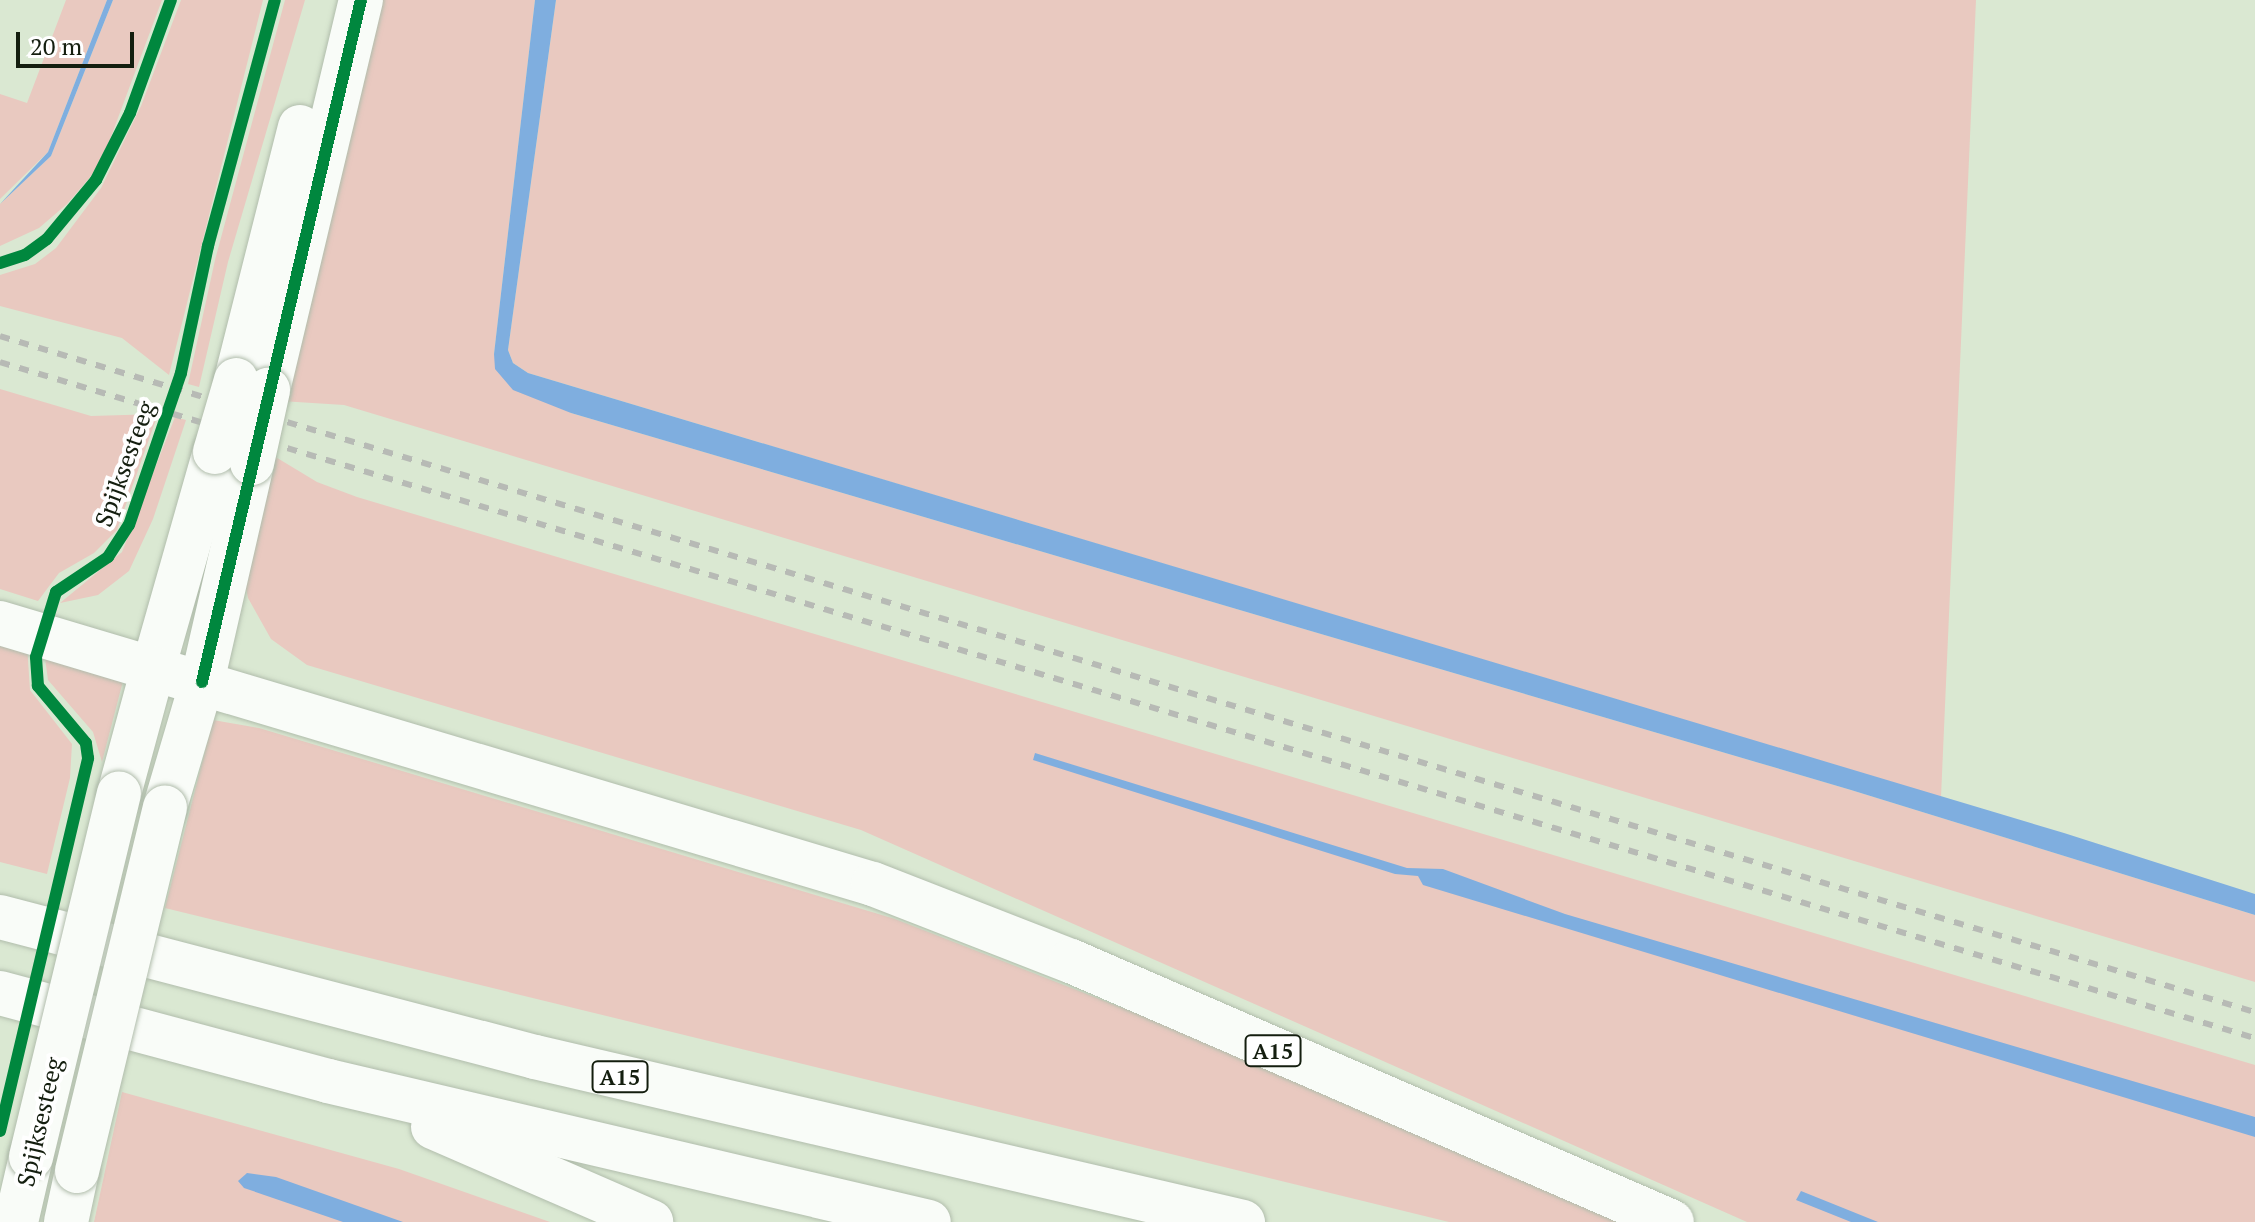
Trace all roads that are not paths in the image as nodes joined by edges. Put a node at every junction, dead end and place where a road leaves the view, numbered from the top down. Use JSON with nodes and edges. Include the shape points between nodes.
{"nodes":[{"id":1,"x":331,"y":0,"type":"edge"},
{"id":2,"x":361,"y":0,"type":"edge"},
{"id":3,"x":252,"y":385,"type":"junction"},
{"id":4,"x":234,"y":458,"type":"junction"},
{"id":5,"x":0,"y":623,"type":"edge"},
{"id":6,"x":153,"y":669,"type":"junction"},
{"id":7,"x":202,"y":682,"type":"junction"},
{"id":8,"x":0,"y":917,"type":"edge"},
{"id":9,"x":0,"y":993,"type":"edge"},
{"id":10,"x":328,"y":1081,"type":"junction"},
{"id":11,"x":16,"y":1222,"type":"edge"},
{"id":12,"x":66,"y":1222,"type":"edge"},
{"id":13,"x":651,"y":1222,"type":"edge"},
{"id":14,"x":929,"y":1222,"type":"edge"},
{"id":15,"x":1243,"y":1222,"type":"edge"},
{"id":16,"x":1672,"y":1222,"type":"edge"}],
"edges":[{"from":1,"to":3,"type":"main road","name":"Spijksesteeg"},
{"from":2,"to":3,"type":"main road","name":"Spijksesteeg"},
{"from":3,"to":4,"type":"main road","name":"Spijksesteeg","bridge":true},
{"from":4,"to":6,"type":"main road","name":"Spijksesteeg"},
{"from":4,"to":7,"type":"main road","name":"Spijksesteeg"},
{"from":5,"to":6,"type":"main road"},
{"from":6,"to":7,"type":"main road"},
{"from":6,"to":11,"type":"main road","name":"Spijksesteeg","bridge":true},
{"from":7,"to":12,"type":"main road","name":"Spijksesteeg","bridge":true,"via":[[165,807]]},
{"from":7,"to":16,"type":"main road","number":"A15","via":[[873,884],[1071,961]]},
{"from":8,"to":15,"type":"main road","number":"A15","via":[[535,1057]]},
{"from":9,"to":10,"type":"main road"},
{"from":10,"to":13,"type":"main road"},
{"from":10,"to":14,"type":"main road"}]}
